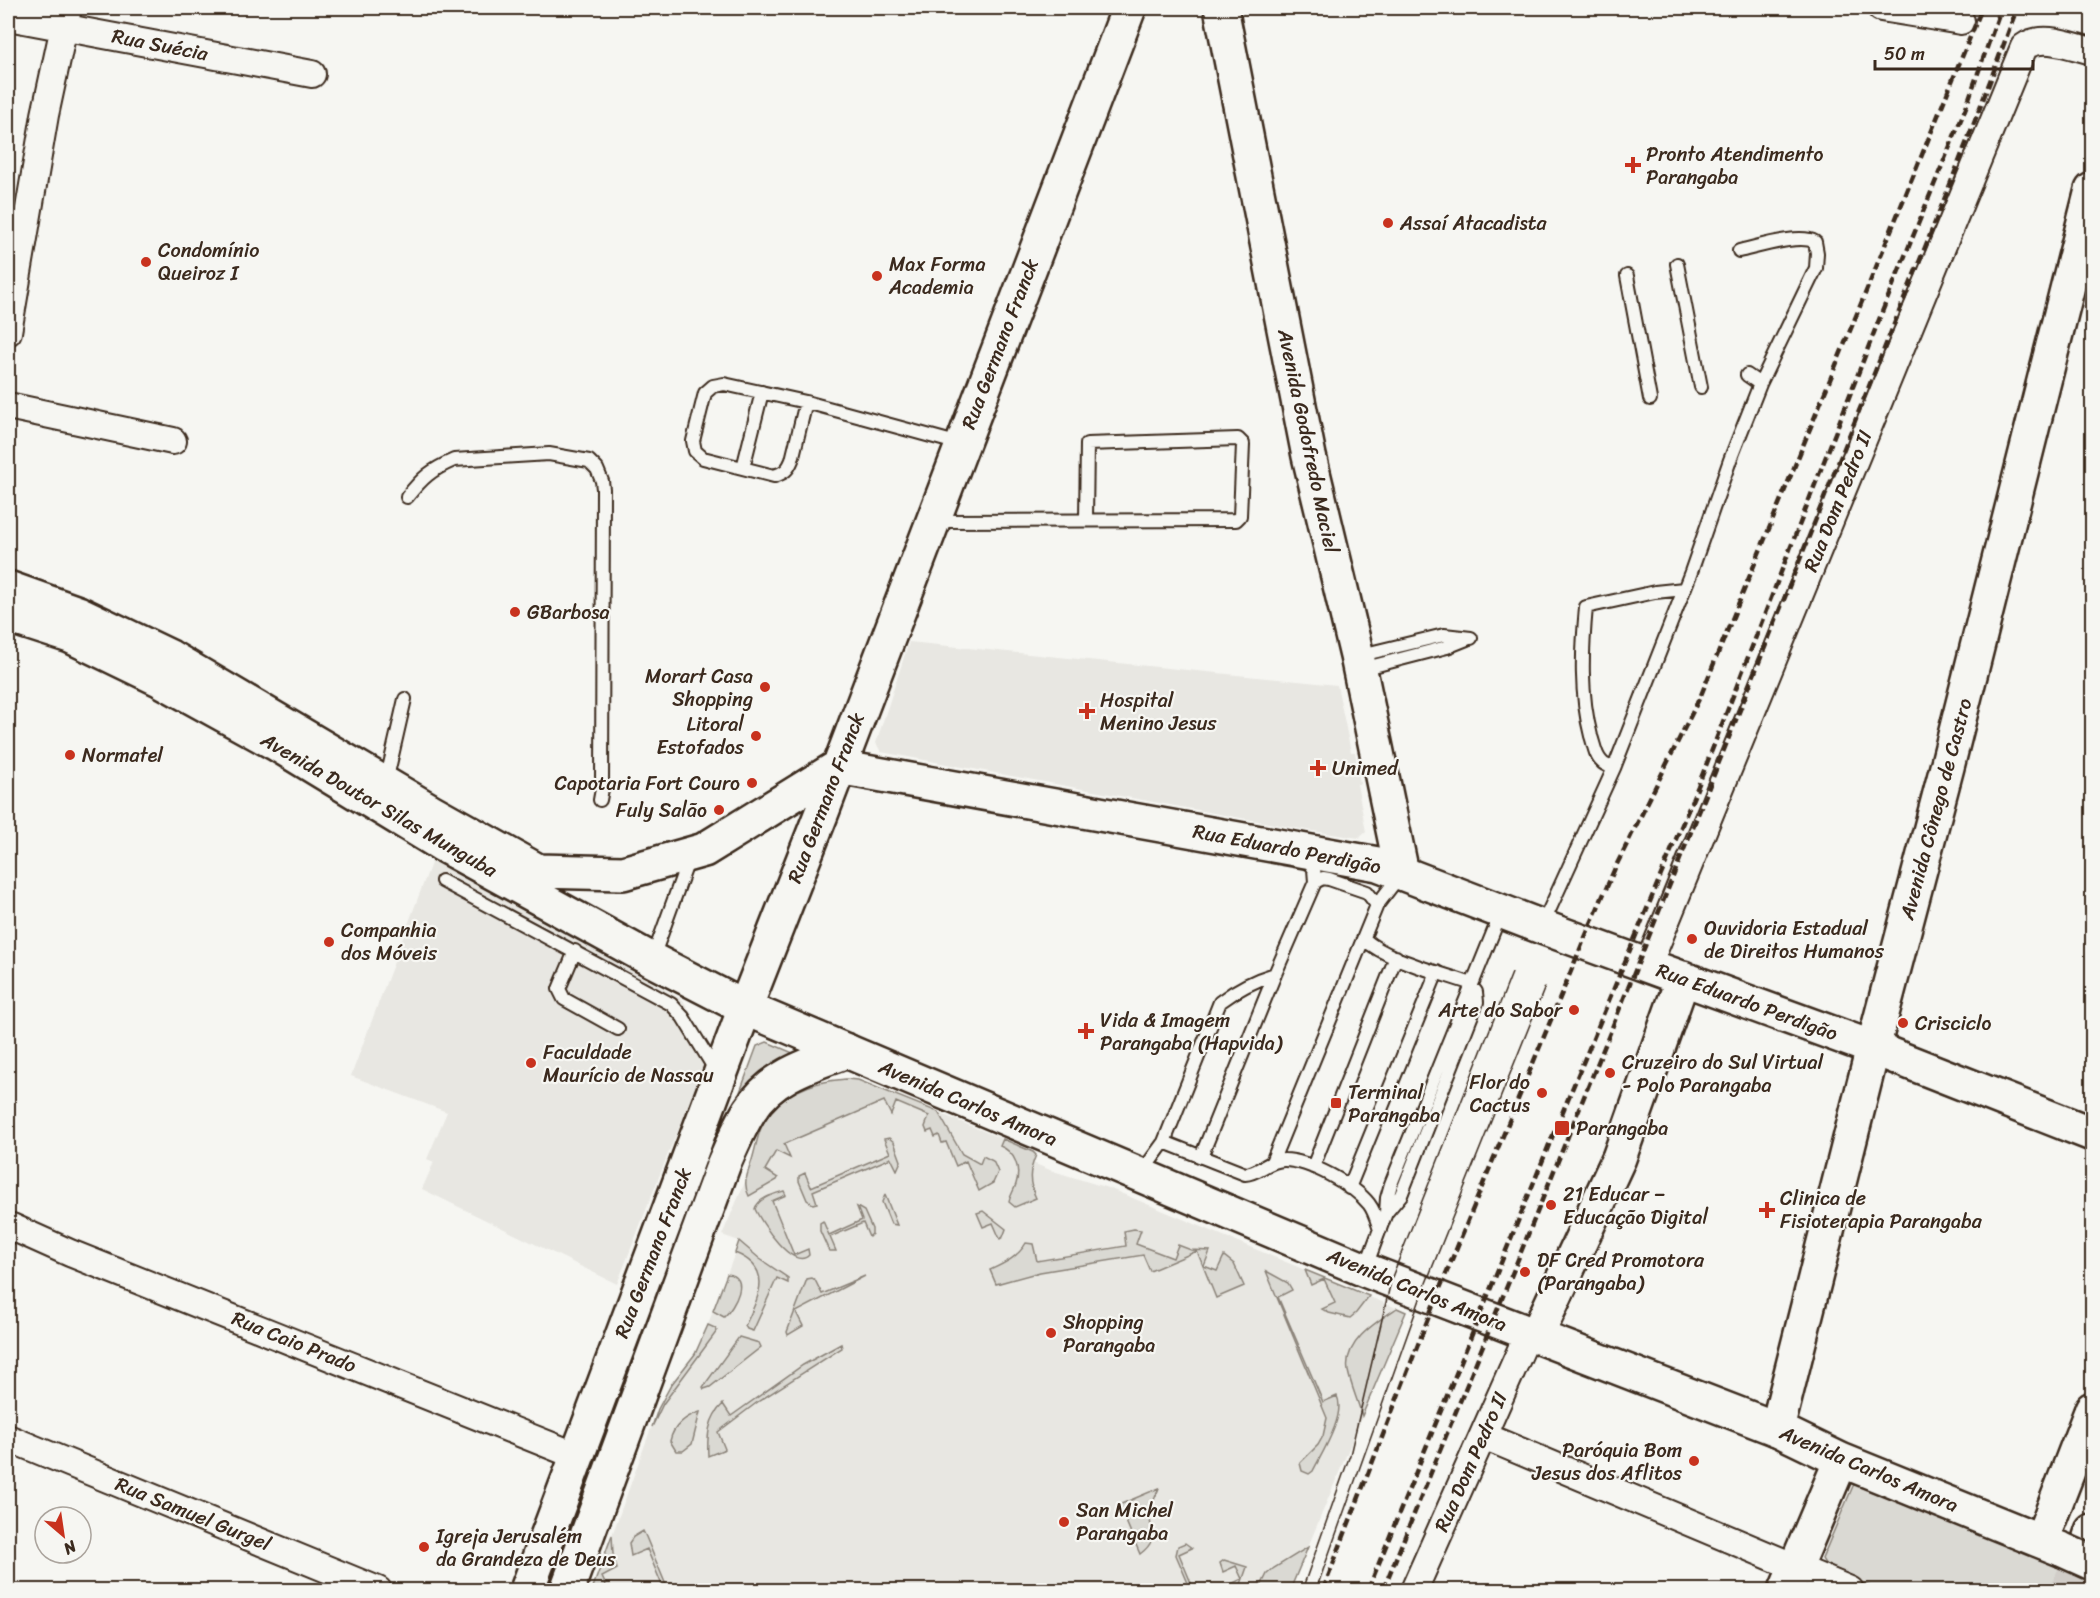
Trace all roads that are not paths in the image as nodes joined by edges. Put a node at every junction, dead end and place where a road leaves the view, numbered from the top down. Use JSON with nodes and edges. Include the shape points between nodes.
{"nodes":[{"id":1,"x":1129,"y":8,"type":"edge"},
{"id":2,"x":1221,"y":8,"type":"edge"},
{"id":3,"x":1881,"y":8,"type":"edge"},
{"id":4,"x":8,"y":17,"type":"edge"},
{"id":5,"x":67,"y":17,"type":"edge"},
{"id":6,"x":1961,"y":21,"type":"dead end"},
{"id":7,"x":2092,"y":51,"type":"edge"},
{"id":8,"x":312,"y":74,"type":"dead end"},
{"id":9,"x":2092,"y":190,"type":"edge"},
{"id":10,"x":1739,"y":251,"type":"dead end"},
{"id":11,"x":1677,"y":264,"type":"dead end"},
{"id":12,"x":1627,"y":276,"type":"dead end"},
{"id":13,"x":8,"y":332,"type":"edge"},
{"id":14,"x":1747,"y":375,"type":"dead end"},
{"id":15,"x":1760,"y":384,"type":"junction"},
{"id":16,"x":1701,"y":387,"type":"dead end"},
{"id":17,"x":762,"y":392,"type":"junction"},
{"id":18,"x":1650,"y":399,"type":"dead end"},
{"id":19,"x":806,"y":402,"type":"junction"},
{"id":20,"x":8,"y":406,"type":"edge"},
{"id":21,"x":172,"y":441,"type":"dead end"},
{"id":22,"x":961,"y":445,"type":"junction"},
{"id":23,"x":744,"y":468,"type":"junction"},
{"id":24,"x":407,"y":497,"type":"dead end"},
{"id":25,"x":932,"y":520,"type":"junction"},
{"id":26,"x":1086,"y":520,"type":"junction"},
{"id":27,"x":8,"y":588,"type":"edge"},
{"id":28,"x":1684,"y":589,"type":"junction"},
{"id":29,"x":8,"y":616,"type":"edge"},
{"id":30,"x":1358,"y":663,"type":"junction"},
{"id":31,"x":405,"y":699,"type":"dead end"},
{"id":32,"x":838,"y":767,"type":"junction"},
{"id":33,"x":1614,"y":768,"type":"junction"},
{"id":34,"x":386,"y":783,"type":"junction"},
{"id":35,"x":600,"y":800,"type":"dead end"},
{"id":36,"x":1302,"y":851,"type":"junction"},
{"id":37,"x":691,"y":854,"type":"junction"},
{"id":38,"x":1402,"y":873,"type":"junction"},
{"id":39,"x":442,"y":881,"type":"dead end"},
{"id":40,"x":1315,"y":882,"type":"junction"},
{"id":41,"x":1377,"y":906,"type":"junction"},
{"id":42,"x":1501,"y":912,"type":"junction"},
{"id":43,"x":1542,"y":927,"type":"junction"},
{"id":44,"x":1364,"y":939,"type":"junction"},
{"id":45,"x":588,"y":944,"type":"junction"},
{"id":46,"x":1396,"y":957,"type":"junction"},
{"id":47,"x":652,"y":960,"type":"junction"},
{"id":48,"x":1648,"y":965,"type":"junction"},
{"id":49,"x":1437,"y":972,"type":"junction"},
{"id":50,"x":1275,"y":974,"type":"junction"},
{"id":51,"x":1683,"y":978,"type":"junction"},
{"id":52,"x":1472,"y":987,"type":"junction"},
{"id":53,"x":745,"y":1008,"type":"junction"},
{"id":54,"x":618,"y":1029,"type":"dead end"},
{"id":55,"x":1873,"y":1048,"type":"junction"},
{"id":56,"x":847,"y":1051,"type":"junction"},
{"id":57,"x":719,"y":1077,"type":"junction"},
{"id":58,"x":2092,"y":1134,"type":"edge"},
{"id":59,"x":1164,"y":1142,"type":"junction"},
{"id":60,"x":1202,"y":1157,"type":"junction"},
{"id":61,"x":1272,"y":1162,"type":"junction"},
{"id":62,"x":1313,"y":1167,"type":"junction"},
{"id":63,"x":1139,"y":1175,"type":"junction"},
{"id":64,"x":1349,"y":1188,"type":"junction"},
{"id":65,"x":10,"y":1227,"type":"edge"},
{"id":66,"x":1380,"y":1230,"type":"junction"},
{"id":67,"x":1365,"y":1270,"type":"junction"},
{"id":68,"x":1532,"y":1336,"type":"junction"},
{"id":69,"x":2092,"y":1409,"type":"edge"},
{"id":70,"x":1777,"y":1429,"type":"junction"},
{"id":71,"x":1484,"y":1436,"type":"junction"},
{"id":72,"x":8,"y":1438,"type":"edge"},
{"id":73,"x":577,"y":1456,"type":"junction"},
{"id":74,"x":1841,"y":1460,"type":"junction"},
{"id":75,"x":2075,"y":1545,"type":"edge"},
{"id":76,"x":1791,"y":1579,"type":"edge"},
{"id":77,"x":378,"y":1590,"type":"edge"},
{"id":78,"x":526,"y":1590,"type":"edge"},
{"id":79,"x":567,"y":1590,"type":"edge"},
{"id":80,"x":1414,"y":1590,"type":"edge"},
{"id":81,"x":1850,"y":1590,"type":"edge"}],
"edges":[{"from":1,"to":22,"type":"main road","name":"Rua Germano Franck"},
{"from":2,"to":30,"type":"main road","name":"Avenida Godofredo Maciel","via":[[1309,456]]},
{"from":3,"to":6,"type":"street"},
{"from":4,"to":5,"type":"street","name":"Rua Suécia"},
{"from":5,"to":8,"type":"street","name":"Rua Suécia"},
{"from":5,"to":13,"type":"street","via":[[45,115]]},
{"from":7,"to":48,"type":"street","name":"Rua Dom Pedro II","via":[[2041,39],[2024,47]]},
{"from":9,"to":55,"type":"main road","name":"Avenida Cônego de Castro"},
{"from":10,"to":15,"type":"lane","via":[[1811,239],[1817,253],[1816,268]]},
{"from":11,"to":16,"type":"lane"},
{"from":12,"to":18,"type":"lane"},
{"from":14,"to":15,"type":"lane"},
{"from":15,"to":28,"type":"lane"},
{"from":17,"to":19,"type":"lane"},
{"from":17,"to":23,"type":"lane"},
{"from":17,"to":23,"type":"lane","via":[[723,384],[712,386],[705,393],[693,441],[695,451],[703,458]]},
{"from":19,"to":22,"type":"lane"},
{"from":19,"to":23,"type":"lane","via":[[789,468],[774,476]]},
{"from":20,"to":21,"type":"street"},
{"from":22,"to":25,"type":"main road","name":"Rua Germano Franck"},
{"from":24,"to":35,"type":"lane","via":[[423,477],[454,460],[549,454],[589,461],[597,469],[603,489]]},
{"from":25,"to":26,"type":"lane"},
{"from":25,"to":32,"type":"main road","name":"Rua Germano Franck"},
{"from":26,"to":26,"type":"lane","via":[[1236,520],[1240,516],[1243,444],[1238,439],[1087,444]]},
{"from":27,"to":34,"type":"main road","name":"Avenida Doutor Silas Munguba","via":[[78,613],[170,657]]},
{"from":28,"to":33,"type":"lane"},
{"from":28,"to":33,"type":"lane","via":[[1586,607],[1582,641],[1586,717],[1595,751],[1602,763]]},
{"from":29,"to":45,"type":"main road","name":"Avenida Doutor Silas Munguba","via":[[70,636],[161,680],[275,743],[441,844]]},
{"from":30,"to":30,"type":"lane","via":[[1447,647],[1471,638],[1444,635]]},
{"from":30,"to":38,"type":"main road","name":"Avenida Godofredo Maciel"},
{"from":31,"to":34,"type":"lane"},
{"from":32,"to":36,"type":"main road","name":"Rua Eduardo Perdigão"},
{"from":32,"to":37,"type":"main road","via":[[704,850]]},
{"from":32,"to":53,"type":"main road","name":"Rua Germano Franck"},
{"from":33,"to":43,"type":"lane"},
{"from":34,"to":37,"type":"main road","name":"Avenida Doutor Silas Munguba","via":[[538,871],[623,873]]},
{"from":36,"to":38,"type":"main road","name":"Rua Eduardo Perdigão","via":[[1378,864]]},
{"from":36,"to":40,"type":"lane","via":[[1314,869]]},
{"from":37,"to":47,"type":"lane"},
{"from":38,"to":41,"type":"lane"},
{"from":38,"to":42,"type":"main road","name":"Rua Eduardo Perdigão"},
{"from":39,"to":45,"type":"lane"},
{"from":40,"to":41,"type":"lane","via":[[1329,879],[1367,892]]},
{"from":40,"to":50,"type":"lane"},
{"from":41,"to":44,"type":"lane"},
{"from":42,"to":43,"type":"main road","name":"Rua Eduardo Perdigão"},
{"from":42,"to":52,"type":"lane"},
{"from":43,"to":48,"type":"main road","name":"Rua Eduardo Perdigão"},
{"from":44,"to":46,"type":"lane"},
{"from":44,"to":61,"type":"lane"},
{"from":45,"to":47,"type":"main road","name":"Avenida Doutor Silas Munguba"},
{"from":45,"to":54,"type":"lane","via":[[559,989],[560,996]]},
{"from":45,"to":57,"type":"lane","via":[[677,1010]]},
{"from":46,"to":49,"type":"lane"},
{"from":46,"to":62,"type":"lane"},
{"from":47,"to":53,"type":"main road","name":"Avenida Doutor Silas Munguba"},
{"from":48,"to":51,"type":"main road","name":"Rua Eduardo Perdigão"},
{"from":49,"to":52,"type":"lane"},
{"from":49,"to":64,"type":"lane"},
{"from":50,"to":59,"type":"lane","via":[[1233,992],[1220,1002]]},
{"from":50,"to":60,"type":"lane"},
{"from":51,"to":55,"type":"main road","name":"Rua Eduardo Perdigão"},
{"from":51,"to":68,"type":"main road","name":"Rua Dom Pedro II","via":[[1619,1158]]},
{"from":52,"to":66,"type":"lane","via":[[1391,1184]]},
{"from":53,"to":56,"type":"main road","name":"Avenida Carlos Amora"},
{"from":53,"to":57,"type":"main road","name":"Rua Germano Franck"},
{"from":55,"to":58,"type":"main road","name":"Rua Eduardo Perdigão"},
{"from":55,"to":70,"type":"main road","name":"Avenida Cônego de Castro"},
{"from":56,"to":63,"type":"main road","name":"Avenida Carlos Amora","via":[[954,1105]]},
{"from":56,"to":79,"type":"main road","name":"Rua Germano Franck","via":[[784,1076],[757,1100],[742,1125],[724,1163]]},
{"from":57,"to":73,"type":"main road","name":"Rua Germano Franck"},
{"from":59,"to":60,"type":"lane"},
{"from":59,"to":63,"type":"lane"},
{"from":60,"to":61,"type":"lane","via":[[1245,1174]]},
{"from":61,"to":62,"type":"lane","via":[[1285,1160]]},
{"from":62,"to":64,"type":"lane"},
{"from":63,"to":67,"type":"main road","name":"Avenida Carlos Amora"},
{"from":64,"to":66,"type":"lane","via":[[1369,1204]]},
{"from":65,"to":73,"type":"street","name":"Rua Caio Prado"},
{"from":66,"to":67,"type":"lane"},
{"from":67,"to":68,"type":"main road","name":"Avenida Carlos Amora"},
{"from":68,"to":70,"type":"main road","name":"Avenida Carlos Amora"},
{"from":68,"to":71,"type":"street","name":"Rua Dom Pedro II"},
{"from":69,"to":75,"type":"main road"},
{"from":70,"to":74,"type":"main road","name":"Avenida Carlos Amora"},
{"from":71,"to":76,"type":"street"},
{"from":71,"to":80,"type":"street","name":"Rua Dom Pedro II"},
{"from":72,"to":77,"type":"street","name":"Rua Samuel Gurgel"},
{"from":73,"to":78,"type":"main road","name":"Rua Germano Franck"},
{"from":74,"to":75,"type":"main road","name":"Avenida Carlos Amora"},
{"from":74,"to":76,"type":"main road"},
{"from":76,"to":81,"type":"street"}]}
